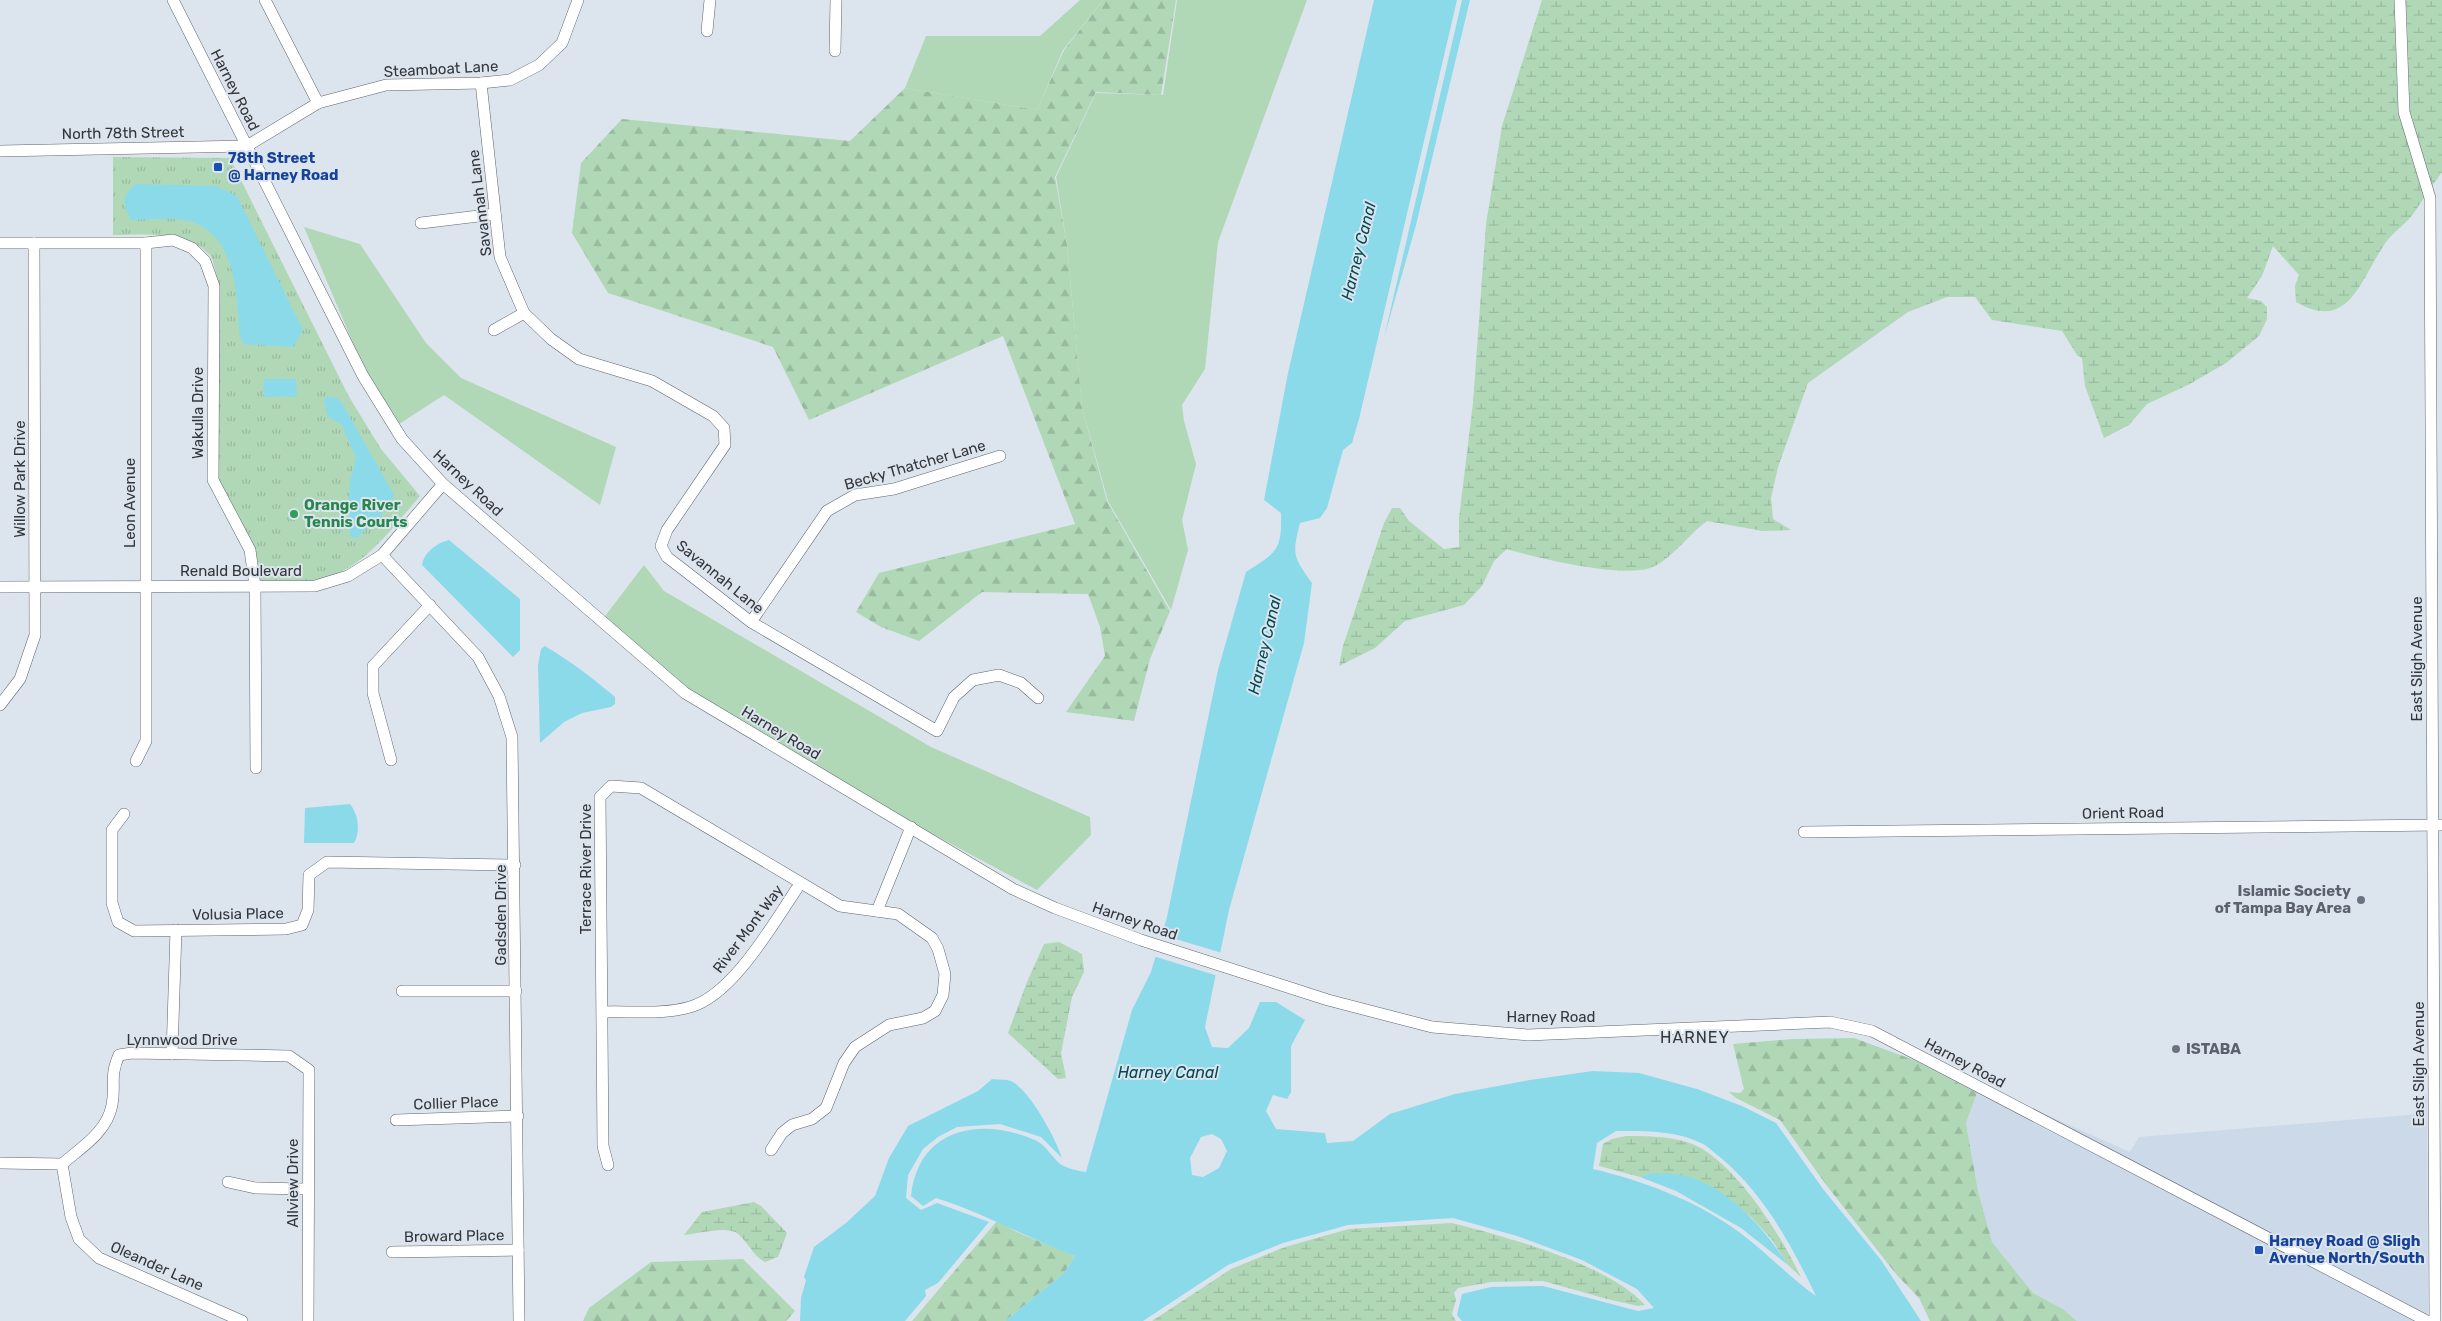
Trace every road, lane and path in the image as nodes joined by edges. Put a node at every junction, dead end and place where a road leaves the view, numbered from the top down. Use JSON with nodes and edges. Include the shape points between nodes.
{"nodes":[{"id":1,"x":173,"y":0,"type":"edge"},
{"id":2,"x":265,"y":0,"type":"edge"},
{"id":3,"x":578,"y":0,"type":"edge"},
{"id":4,"x":710,"y":0,"type":"edge"},
{"id":5,"x":836,"y":0,"type":"edge"},
{"id":6,"x":2400,"y":0,"type":"edge"},
{"id":7,"x":707,"y":31,"type":"dead end"},
{"id":8,"x":835,"y":51,"type":"dead end"},
{"id":9,"x":481,"y":83,"type":"junction"},
{"id":10,"x":318,"y":103,"type":"junction"},
{"id":11,"x":247,"y":146,"type":"junction"},
{"id":12,"x":0,"y":151,"type":"edge"},
{"id":13,"x":2430,"y":198,"type":"junction"},
{"id":14,"x":2442,"y":198,"type":"edge"},
{"id":15,"x":495,"y":214,"type":"junction"},
{"id":16,"x":421,"y":223,"type":"dead end"},
{"id":17,"x":0,"y":243,"type":"edge"},
{"id":18,"x":34,"y":243,"type":"junction"},
{"id":19,"x":146,"y":243,"type":"junction"},
{"id":20,"x":524,"y":313,"type":"junction"},
{"id":21,"x":2436,"y":326,"type":"edge"},
{"id":22,"x":494,"y":330,"type":"dead end"},
{"id":23,"x":2437,"y":446,"type":"edge"},
{"id":24,"x":1000,"y":456,"type":"dead end"},
{"id":25,"x":443,"y":484,"type":"junction"},
{"id":26,"x":382,"y":554,"type":"junction"},
{"id":27,"x":255,"y":586,"type":"junction"},
{"id":28,"x":0,"y":587,"type":"edge"},
{"id":29,"x":36,"y":587,"type":"junction"},
{"id":30,"x":145,"y":587,"type":"junction"},
{"id":31,"x":430,"y":605,"type":"junction"},
{"id":32,"x":751,"y":622,"type":"junction"},
{"id":33,"x":1038,"y":698,"type":"dead end"},
{"id":34,"x":0,"y":705,"type":"edge"},
{"id":35,"x":390,"y":760,"type":"dead end"},
{"id":36,"x":136,"y":761,"type":"dead end"},
{"id":37,"x":256,"y":768,"type":"dead end"},
{"id":38,"x":124,"y":814,"type":"dead end"},
{"id":39,"x":2437,"y":825,"type":"edge"},
{"id":40,"x":911,"y":827,"type":"junction"},
{"id":41,"x":1804,"y":832,"type":"dead end"},
{"id":42,"x":516,"y":865,"type":"junction"},
{"id":43,"x":800,"y":884,"type":"junction"},
{"id":44,"x":877,"y":911,"type":"junction"},
{"id":45,"x":176,"y":930,"type":"junction"},
{"id":46,"x":516,"y":990,"type":"junction"},
{"id":47,"x":402,"y":991,"type":"dead end"},
{"id":48,"x":602,"y":1012,"type":"junction"},
{"id":49,"x":172,"y":1054,"type":"junction"},
{"id":50,"x":289,"y":1056,"type":"joint"},
{"id":51,"x":518,"y":1116,"type":"junction"},
{"id":52,"x":396,"y":1120,"type":"dead end"},
{"id":53,"x":771,"y":1150,"type":"dead end"},
{"id":54,"x":0,"y":1163,"type":"edge"},
{"id":55,"x":62,"y":1164,"type":"junction"},
{"id":56,"x":608,"y":1165,"type":"dead end"},
{"id":57,"x":228,"y":1182,"type":"dead end"},
{"id":58,"x":307,"y":1188,"type":"junction"},
{"id":59,"x":518,"y":1250,"type":"junction"},
{"id":60,"x":392,"y":1252,"type":"dead end"},
{"id":61,"x":242,"y":1321,"type":"edge"},
{"id":62,"x":308,"y":1321,"type":"edge"},
{"id":63,"x":519,"y":1321,"type":"edge"},
{"id":64,"x":2427,"y":1321,"type":"edge"},
{"id":65,"x":2434,"y":1321,"type":"edge"}],
"edges":[{"from":1,"to":11,"type":"street","name":"Harney Road"},
{"from":2,"to":10,"type":"street"},
{"from":3,"to":9,"type":"street","name":"Steamboat Lane","via":[[562,43],[539,65],[510,80]]},
{"from":4,"to":7,"type":"street"},
{"from":5,"to":8,"type":"street"},
{"from":6,"to":13,"type":"street","name":"East Sligh Avenue","via":[[2404,112]]},
{"from":9,"to":10,"type":"street","name":"Steamboat Lane","via":[[386,85]]},
{"from":9,"to":15,"type":"street","name":"Savannah Lane"},
{"from":10,"to":11,"type":"street","name":"Steamboat Lane"},
{"from":11,"to":12,"type":"street","name":"North 78th Street"},
{"from":11,"to":25,"type":"street","name":"Harney Road","via":[[381,408],[402,439]]},
{"from":13,"to":14,"type":"street"},
{"from":13,"to":21,"type":"street","name":"East Sligh Avenue"},
{"from":15,"to":16,"type":"street"},
{"from":15,"to":20,"type":"street","name":"Savannah Lane","via":[[500,257]]},
{"from":17,"to":18,"type":"street","name":"Wakulla Drive"},
{"from":18,"to":19,"type":"street","name":"Wakulla Drive"},
{"from":18,"to":29,"type":"street","name":"Willow Park Drive"},
{"from":19,"to":27,"type":"street","name":"Wakulla Drive","via":[[173,240],[192,248],[205,261],[214,286],[213,480],[250,550]]},
{"from":19,"to":30,"type":"street","name":"Leon Avenue"},
{"from":20,"to":22,"type":"street"},
{"from":20,"to":32,"type":"street","name":"Savannah Lane","via":[[550,339],[579,358],[652,381],[713,416],[724,428],[725,445],[667,530],[661,546],[667,557]]},
{"from":21,"to":23,"type":"street","name":"East Sligh Avenue"},
{"from":23,"to":39,"type":"street","name":"East Sligh Avenue"},
{"from":24,"to":32,"type":"street","name":"Becky Thatcher Lane","via":[[894,489],[855,495],[826,511]]},
{"from":25,"to":26,"type":"street","name":"Renald Boulevard"},
{"from":25,"to":40,"type":"street","name":"Harney Road","via":[[685,693]]},
{"from":26,"to":27,"type":"street","name":"Renald Boulevard","via":[[348,576],[315,586]]},
{"from":26,"to":31,"type":"street","name":"Gadsden Drive"},
{"from":27,"to":30,"type":"street","name":"Renald Boulevard"},
{"from":27,"to":37,"type":"street","name":"Wakulla Drive"},
{"from":28,"to":29,"type":"street","name":"Renald Boulevard"},
{"from":29,"to":30,"type":"street","name":"Renald Boulevard"},
{"from":29,"to":34,"type":"street","name":"Willow Park Drive","via":[[35,635],[20,679]]},
{"from":30,"to":36,"type":"street","name":"Leon Avenue","via":[[146,741]]},
{"from":31,"to":35,"type":"street","via":[[373,666],[373,693]]},
{"from":31,"to":42,"type":"street","name":"Gadsden Drive","via":[[478,657],[499,696],[512,736]]},
{"from":32,"to":33,"type":"street","name":"Savannah Lane","via":[[937,731],[954,697],[973,680],[999,675],[1021,683]]},
{"from":38,"to":45,"type":"street","name":"Volusia Place","via":[[112,830],[112,903],[118,922],[134,930]]},
{"from":39,"to":41,"type":"street","name":"Orient Road"},
{"from":39,"to":65,"type":"street","name":"East Sligh Avenue"},
{"from":40,"to":44,"type":"street"},
{"from":40,"to":64,"type":"street","name":"Harney Road","via":[[1013,890],[1055,908],[1141,940],[1328,1000],[1432,1027],[1528,1036],[1830,1022],[1872,1031]]},
{"from":42,"to":45,"type":"street","name":"Volusia Place","via":[[327,862],[309,876],[308,910],[302,925],[286,929]]},
{"from":42,"to":46,"type":"street","name":"Gadsden Drive"},
{"from":43,"to":44,"type":"street","name":"Terrace River Drive","via":[[840,906]]},
{"from":43,"to":48,"type":"street","name":"River Mont Way","via":[[738,972],[718,993],[691,1007]]},
{"from":43,"to":48,"type":"street","name":"Terrace River Drive","via":[[641,788],[611,786],[600,797]]},
{"from":44,"to":53,"type":"street","name":"Terrace River Drive","via":[[898,914],[932,938],[944,974],[943,994],[934,1011],[923,1018],[889,1025],[855,1047],[844,1063],[826,1108],[812,1119],[782,1133]]},
{"from":45,"to":49,"type":"street"},
{"from":46,"to":47,"type":"street"},
{"from":46,"to":51,"type":"street","name":"Gadsden Drive"},
{"from":48,"to":56,"type":"street","name":"Terrace River Drive","via":[[603,1146]]},
{"from":49,"to":50,"type":"street","name":"Lynnwood Drive"},
{"from":49,"to":55,"type":"street","name":"Lynnwood Drive","via":[[119,1055],[112,1071],[112,1105],[102,1130]]},
{"from":50,"to":58,"type":"street","name":"Allview Drive","via":[[309,1070]]},
{"from":51,"to":52,"type":"street","name":"Collier Place"},
{"from":51,"to":59,"type":"street","name":"Gadsden Drive"},
{"from":54,"to":55,"type":"street"},
{"from":55,"to":61,"type":"street","name":"Oleander Lane","via":[[71,1217],[79,1239],[99,1258]]},
{"from":57,"to":58,"type":"street","via":[[255,1188]]},
{"from":58,"to":62,"type":"street","name":"Allview Drive"},
{"from":59,"to":60,"type":"street","name":"Broward Place"},
{"from":59,"to":63,"type":"street","name":"Gadsden Drive"}]}
